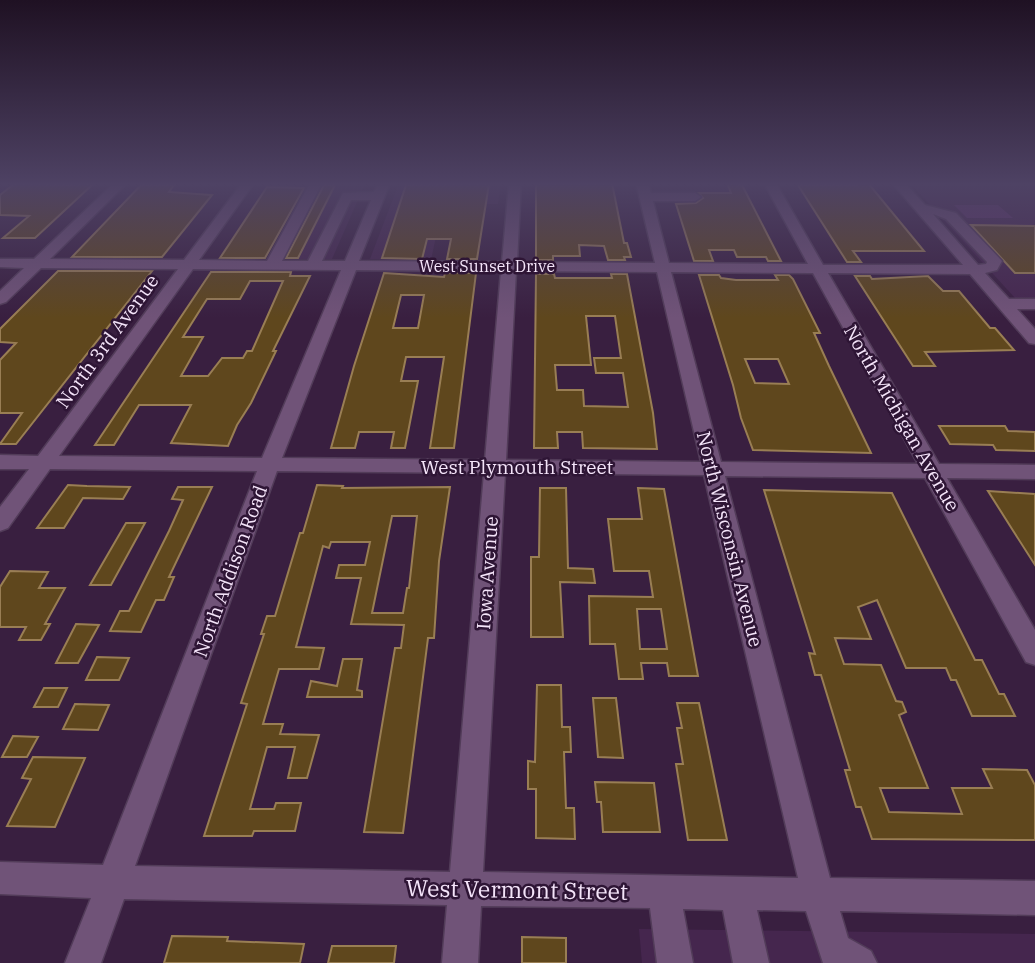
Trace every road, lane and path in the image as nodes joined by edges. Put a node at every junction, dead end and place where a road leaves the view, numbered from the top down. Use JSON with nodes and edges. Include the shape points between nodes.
{"nodes":[{"id":1,"x":74,"y":228,"type":"edge"},
{"id":2,"x":215,"y":228,"type":"edge"},
{"id":3,"x":292,"y":228,"type":"edge"},
{"id":4,"x":345,"y":228,"type":"edge"},
{"id":5,"x":353,"y":228,"type":"edge"},
{"id":6,"x":512,"y":228,"type":"edge"},
{"id":7,"x":653,"y":228,"type":"edge"},
{"id":8,"x":794,"y":228,"type":"edge"},
{"id":9,"x":939,"y":228,"type":"edge"},
{"id":10,"x":963,"y":228,"type":"edge"},
{"id":11,"x":344,"y":239,"type":"junction"},
{"id":12,"x":0,"y":263,"type":"edge"},
{"id":13,"x":38,"y":263,"type":"junction"},
{"id":14,"x":189,"y":264,"type":"junction"},
{"id":15,"x":272,"y":265,"type":"junction"},
{"id":16,"x":313,"y":265,"type":"junction"},
{"id":17,"x":352,"y":265,"type":"junction"},
{"id":18,"x":509,"y":266,"type":"junction"},
{"id":19,"x":663,"y":267,"type":"junction"},
{"id":20,"x":817,"y":268,"type":"junction"},
{"id":21,"x":975,"y":270,"type":"junction"},
{"id":22,"x":0,"y":299,"type":"edge"},
{"id":23,"x":1005,"y":304,"type":"junction"},
{"id":24,"x":1035,"y":304,"type":"edge"},
{"id":25,"x":1035,"y":339,"type":"edge"},
{"id":26,"x":0,"y":462,"type":"edge"},
{"id":27,"x":44,"y":463,"type":"junction"},
{"id":28,"x":269,"y":466,"type":"junction"},
{"id":29,"x":495,"y":466,"type":"junction"},
{"id":30,"x":713,"y":469,"type":"junction"},
{"id":31,"x":933,"y":471,"type":"junction"},
{"id":32,"x":1035,"y":472,"type":"edge"},
{"id":33,"x":0,"y":523,"type":"edge"},
{"id":34,"x":1035,"y":654,"type":"edge"},
{"id":35,"x":0,"y":878,"type":"edge"},
{"id":36,"x":115,"y":881,"type":"junction"},
{"id":37,"x":465,"y":889,"type":"junction"},
{"id":38,"x":664,"y":892,"type":"junction"},
{"id":39,"x":737,"y":893,"type":"junction"},
{"id":40,"x":818,"y":894,"type":"junction"},
{"id":41,"x":1035,"y":898,"type":"edge"},
{"id":42,"x":83,"y":963,"type":"edge"},
{"id":43,"x":460,"y":963,"type":"edge"},
{"id":44,"x":675,"y":963,"type":"edge"},
{"id":45,"x":751,"y":963,"type":"edge"},
{"id":46,"x":859,"y":963,"type":"edge"}],
"edges":[{"from":1,"to":13,"type":"street"},
{"from":2,"to":14,"type":"street","name":"North 3rd Avenue"},
{"from":3,"to":15,"type":"street"},
{"from":4,"to":11,"type":"street"},
{"from":5,"to":11,"type":"street","name":"North Addison Road"},
{"from":6,"to":18,"type":"street","name":"Iowa Avenue"},
{"from":7,"to":19,"type":"street","name":"North Wisconsin Avenue"},
{"from":8,"to":20,"type":"street","name":"North Michigan Avenue"},
{"from":9,"to":21,"type":"street"},
{"from":10,"to":21,"type":"street","via":[[995,261],[992,267]]},
{"from":11,"to":16,"type":"street"},
{"from":11,"to":17,"type":"street","name":"North Addison Road"},
{"from":12,"to":13,"type":"street","name":"West Sunset Drive"},
{"from":13,"to":14,"type":"street","name":"West Sunset Drive"},
{"from":13,"to":22,"type":"street"},
{"from":14,"to":15,"type":"street","name":"West Sunset Drive"},
{"from":14,"to":27,"type":"street","name":"North 3rd Avenue"},
{"from":15,"to":16,"type":"street","name":"West Sunset Drive"},
{"from":16,"to":17,"type":"street","name":"West Sunset Drive"},
{"from":17,"to":18,"type":"street","name":"West Sunset Drive"},
{"from":17,"to":28,"type":"street","name":"North Addison Road"},
{"from":18,"to":19,"type":"street","name":"West Sunset Drive"},
{"from":18,"to":29,"type":"street","name":"Iowa Avenue"},
{"from":19,"to":20,"type":"street","name":"West Sunset Drive"},
{"from":19,"to":30,"type":"street","name":"North Wisconsin Avenue"},
{"from":20,"to":21,"type":"street","name":"West Sunset Drive"},
{"from":20,"to":31,"type":"street","name":"North Michigan Avenue"},
{"from":21,"to":23,"type":"street"},
{"from":23,"to":24,"type":"street"},
{"from":23,"to":25,"type":"street"},
{"from":26,"to":27,"type":"street","name":"West Plymouth Street"},
{"from":27,"to":28,"type":"street","name":"West Plymouth Street"},
{"from":27,"to":33,"type":"street","name":"North 3rd Avenue"},
{"from":28,"to":29,"type":"street","name":"West Plymouth Street"},
{"from":28,"to":36,"type":"street","name":"North Addison Road"},
{"from":29,"to":30,"type":"street","name":"West Plymouth Street"},
{"from":29,"to":37,"type":"street","name":"Iowa Avenue"},
{"from":30,"to":31,"type":"street","name":"West Plymouth Street"},
{"from":30,"to":40,"type":"street","name":"North Wisconsin Avenue"},
{"from":31,"to":32,"type":"street","name":"West Plymouth Street"},
{"from":31,"to":34,"type":"street","name":"North Michigan Avenue"},
{"from":35,"to":36,"type":"street","name":"West Vermont Street"},
{"from":36,"to":37,"type":"street","name":"West Vermont Street"},
{"from":36,"to":42,"type":"street","name":"North Addison Road"},
{"from":37,"to":38,"type":"street","name":"West Vermont Street"},
{"from":37,"to":43,"type":"street","name":"Iowa Avenue"},
{"from":38,"to":39,"type":"street","name":"West Vermont Street"},
{"from":38,"to":44,"type":"street"},
{"from":39,"to":40,"type":"street","name":"West Vermont Street"},
{"from":39,"to":45,"type":"street"},
{"from":40,"to":41,"type":"street","name":"West Vermont Street"},
{"from":40,"to":46,"type":"street","name":"North Wisconsin Avenue","via":[[834,950]]}]}
